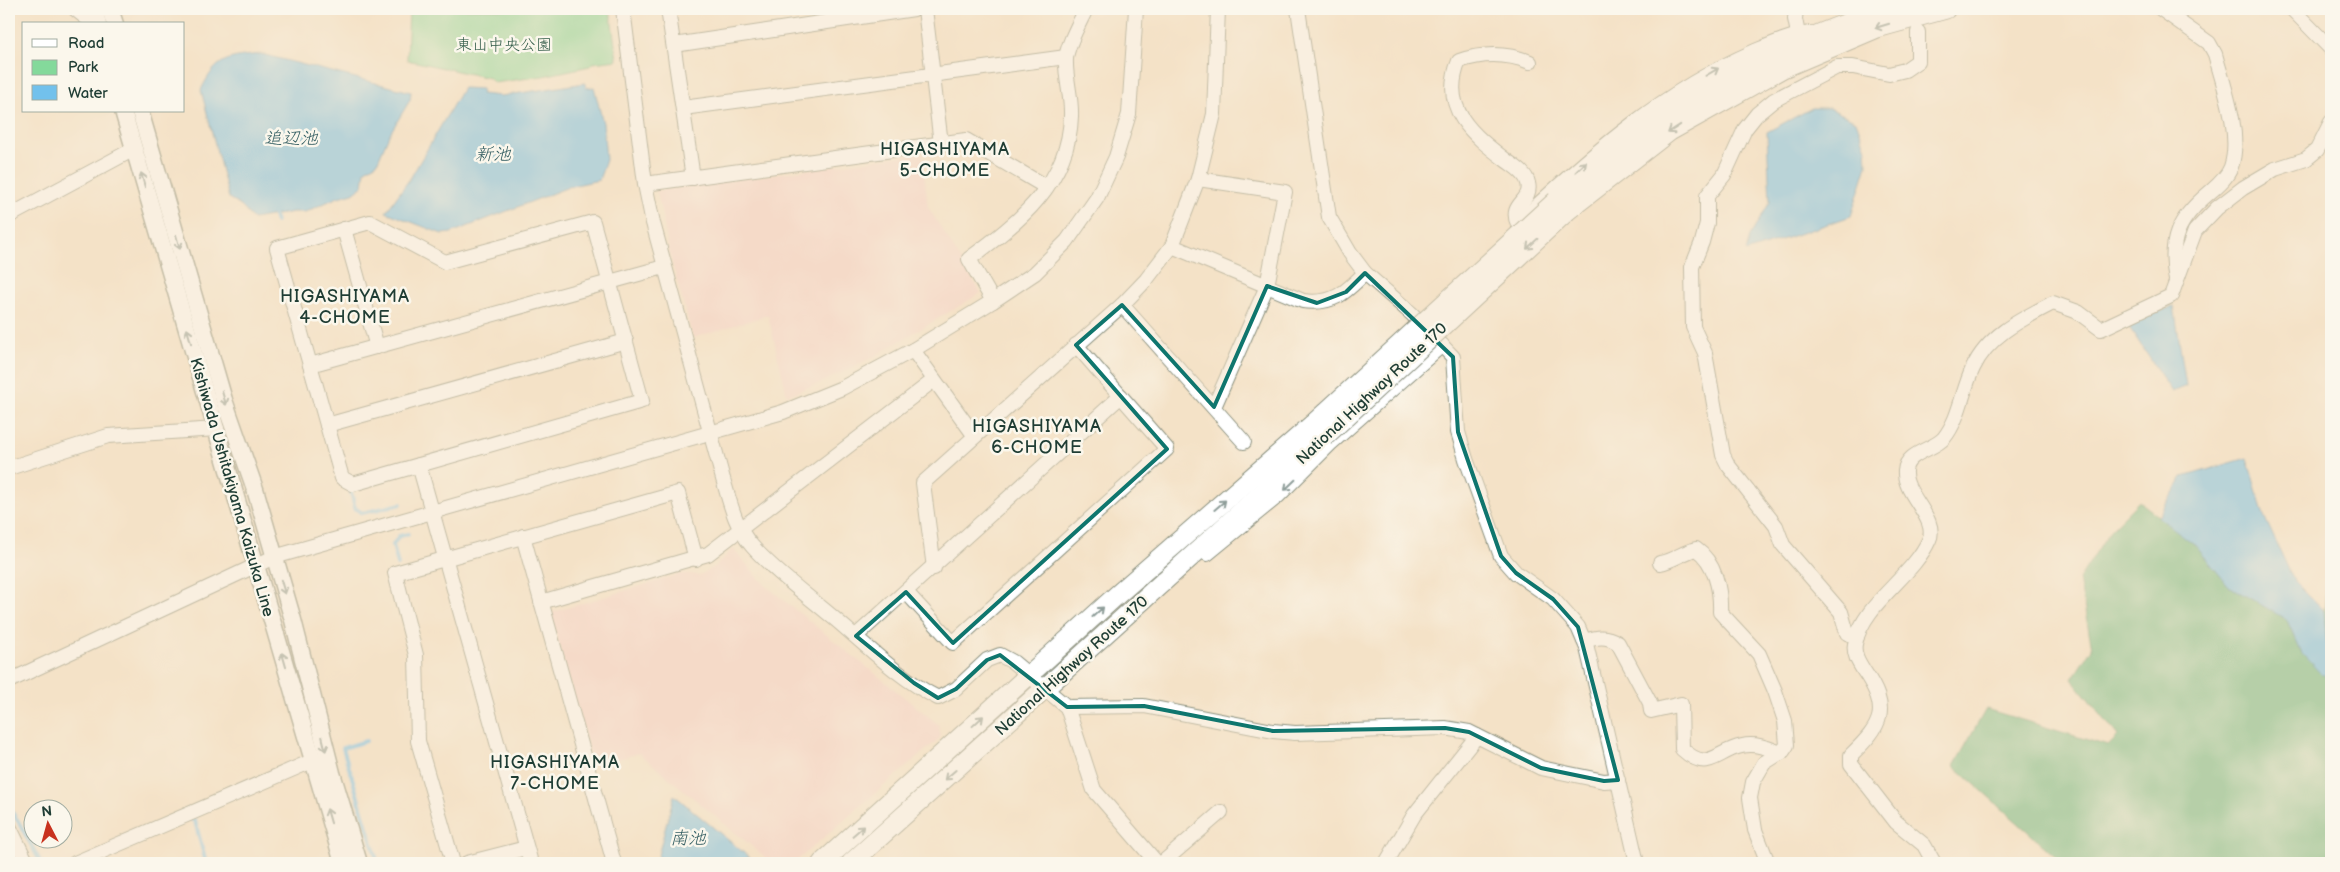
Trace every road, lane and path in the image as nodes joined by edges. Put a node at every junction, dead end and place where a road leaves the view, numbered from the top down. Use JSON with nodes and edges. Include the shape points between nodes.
{"nodes":[{"id":1,"x":76,"y":9,"type":"edge"},
{"id":2,"x":94,"y":9,"type":"edge"},
{"id":3,"x":110,"y":9,"type":"edge"},
{"id":4,"x":623,"y":9,"type":"edge"},
{"id":5,"x":668,"y":9,"type":"edge"},
{"id":6,"x":914,"y":9,"type":"edge"},
{"id":7,"x":925,"y":9,"type":"edge"},
{"id":8,"x":1086,"y":9,"type":"edge"},
{"id":9,"x":1136,"y":9,"type":"edge"},
{"id":10,"x":1218,"y":9,"type":"edge"},
{"id":11,"x":1298,"y":9,"type":"edge"},
{"id":12,"x":1796,"y":9,"type":"edge"},
{"id":13,"x":1891,"y":9,"type":"edge"},
{"id":14,"x":1946,"y":9,"type":"edge"},
{"id":15,"x":2161,"y":9,"type":"edge"},
{"id":16,"x":2292,"y":9,"type":"edge"},
{"id":17,"x":93,"y":22,"type":"edge"},
{"id":18,"x":96,"y":22,"type":"edge"},
{"id":19,"x":114,"y":22,"type":"edge"},
{"id":20,"x":1828,"y":30,"type":"junction"},
{"id":21,"x":1918,"y":32,"type":"dead end"},
{"id":22,"x":1798,"y":34,"type":"junction"},
{"id":23,"x":674,"y":45,"type":"junction"},
{"id":24,"x":2331,"y":49,"type":"edge"},
{"id":25,"x":1066,"y":57,"type":"junction"},
{"id":26,"x":1530,"y":62,"type":"dead end"},
{"id":27,"x":933,"y":75,"type":"junction"},
{"id":28,"x":683,"y":108,"type":"junction"},
{"id":29,"x":123,"y":112,"type":"edge"},
{"id":30,"x":140,"y":112,"type":"edge"},
{"id":31,"x":2331,"y":122,"type":"edge"},
{"id":32,"x":941,"y":144,"type":"junction"},
{"id":33,"x":134,"y":149,"type":"junction"},
{"id":34,"x":693,"y":178,"type":"junction"},
{"id":35,"x":1198,"y":179,"type":"junction"},
{"id":36,"x":645,"y":184,"type":"junction"},
{"id":37,"x":1046,"y":187,"type":"junction"},
{"id":38,"x":1562,"y":206,"type":"junction"},
{"id":39,"x":9,"y":216,"type":"edge"},
{"id":40,"x":1518,"y":224,"type":"junction"},
{"id":41,"x":344,"y":230,"type":"junction"},
{"id":42,"x":1172,"y":246,"type":"junction"},
{"id":43,"x":664,"y":267,"type":"junction"},
{"id":44,"x":1365,"y":273,"type":"junction"},
{"id":45,"x":610,"y":282,"type":"junction"},
{"id":46,"x":2176,"y":282,"type":"junction"},
{"id":47,"x":1267,"y":286,"type":"junction"},
{"id":48,"x":993,"y":301,"type":"junction"},
{"id":49,"x":1122,"y":305,"type":"junction"},
{"id":50,"x":1416,"y":318,"type":"junction"},
{"id":51,"x":626,"y":341,"type":"junction"},
{"id":52,"x":1076,"y":345,"type":"junction"},
{"id":53,"x":1442,"y":345,"type":"junction"},
{"id":54,"x":377,"y":347,"type":"junction"},
{"id":55,"x":913,"y":350,"type":"junction"},
{"id":56,"x":310,"y":365,"type":"junction"},
{"id":57,"x":934,"y":380,"type":"junction"},
{"id":58,"x":1121,"y":396,"type":"junction"},
{"id":59,"x":1383,"y":397,"type":"junction"},
{"id":60,"x":1214,"y":408,"type":"junction"},
{"id":61,"x":327,"y":425,"type":"junction"},
{"id":62,"x":217,"y":429,"type":"junction"},
{"id":63,"x":1318,"y":431,"type":"junction"},
{"id":64,"x":710,"y":432,"type":"junction"},
{"id":65,"x":974,"y":436,"type":"junction"},
{"id":66,"x":1244,"y":442,"type":"dead end"},
{"id":67,"x":419,"y":465,"type":"junction"},
{"id":68,"x":9,"y":468,"type":"edge"},
{"id":69,"x":432,"y":511,"type":"junction"},
{"id":70,"x":740,"y":528,"type":"junction"},
{"id":71,"x":523,"y":536,"type":"junction"},
{"id":72,"x":274,"y":556,"type":"junction"},
{"id":73,"x":445,"y":558,"type":"junction"},
{"id":74,"x":696,"y":558,"type":"junction"},
{"id":75,"x":1660,"y":563,"type":"dead end"},
{"id":76,"x":256,"y":565,"type":"junction"},
{"id":77,"x":934,"y":568,"type":"junction"},
{"id":78,"x":906,"y":592,"type":"junction"},
{"id":79,"x":1150,"y":594,"type":"junction"},
{"id":80,"x":541,"y":602,"type":"junction"},
{"id":81,"x":856,"y":636,"type":"junction"},
{"id":82,"x":1857,"y":638,"type":"junction"},
{"id":83,"x":1584,"y":641,"type":"junction"},
{"id":84,"x":1029,"y":674,"type":"junction"},
{"id":85,"x":9,"y":681,"type":"edge"},
{"id":86,"x":1046,"y":690,"type":"junction"},
{"id":87,"x":1067,"y":707,"type":"junction"},
{"id":88,"x":1477,"y":736,"type":"junction"},
{"id":89,"x":1781,"y":753,"type":"junction"},
{"id":90,"x":312,"y":760,"type":"junction"},
{"id":91,"x":1618,"y":780,"type":"junction"},
{"id":92,"x":1221,"y":812,"type":"dead end"},
{"id":93,"x":9,"y":826,"type":"edge"},
{"id":94,"x":526,"y":848,"type":"junction"},
{"id":95,"x":27,"y":863,"type":"edge"},
{"id":96,"x":75,"y":863,"type":"edge"},
{"id":97,"x":343,"y":863,"type":"edge"},
{"id":98,"x":359,"y":863,"type":"edge"},
{"id":99,"x":453,"y":863,"type":"edge"},
{"id":100,"x":467,"y":863,"type":"edge"},
{"id":101,"x":531,"y":863,"type":"edge"},
{"id":102,"x":614,"y":863,"type":"edge"},
{"id":103,"x":822,"y":863,"type":"edge"},
{"id":104,"x":851,"y":863,"type":"edge"},
{"id":105,"x":1157,"y":863,"type":"edge"},
{"id":106,"x":1162,"y":863,"type":"edge"},
{"id":107,"x":1386,"y":863,"type":"edge"},
{"id":108,"x":1637,"y":863,"type":"edge"},
{"id":109,"x":1768,"y":863,"type":"edge"},
{"id":110,"x":1934,"y":863,"type":"edge"}],
"edges":[{"from":1,"to":17,"type":"street"},
{"from":2,"to":18,"type":"main road"},
{"from":3,"to":19,"type":"main road"},
{"from":4,"to":36,"type":"street"},
{"from":5,"to":23,"type":"street"},
{"from":6,"to":23,"type":"street"},
{"from":7,"to":27,"type":"street"},
{"from":8,"to":25,"type":"street"},
{"from":9,"to":48,"type":"street","via":[[1129,114],[1116,157],[1097,198],[1067,241],[1041,266]]},
{"from":10,"to":35,"type":"street","via":[[1214,114]]},
{"from":11,"to":44,"type":"street","via":[[1328,217]]},
{"from":12,"to":22,"type":"street"},
{"from":13,"to":20,"type":"highway","name":"National Highway Route 170"},
{"from":14,"to":38,"type":"highway","name":"National Highway Route 170","one_way":true,"via":[[1877,28],[1783,68],[1670,131]]},
{"from":15,"to":46,"type":"street","via":[[2209,43],[2216,54],[2235,139],[2230,170],[2184,216],[2178,228],[2172,263]]},
{"from":16,"to":24,"type":"street"},
{"from":20,"to":22,"type":"street"},
{"from":20,"to":38,"type":"highway","name":"National Highway Route 170","via":[[1762,61],[1658,121]]},
{"from":21,"to":82,"type":"street","via":[[1918,62],[1905,70],[1890,74],[1853,67],[1837,68],[1774,100],[1757,114],[1745,129],[1724,175],[1707,196],[1707,223],[1692,268],[1693,328],[1705,352],[1723,454],[1776,526],[1783,545],[1841,612],[1847,633]]},
{"from":40,"to":22,"type":"street","one_way":true,"via":[[1631,124],[1730,62]]},
{"from":23,"to":28,"type":"street"},
{"from":25,"to":27,"type":"street"},
{"from":25,"to":37,"type":"street","via":[[1072,114],[1070,135],[1064,160]]},
{"from":26,"to":40,"type":"street","via":[[1512,55],[1470,58],[1459,61],[1455,72],[1458,115],[1484,144],[1522,173],[1528,183],[1526,196],[1515,209]]},
{"from":27,"to":28,"type":"street"},
{"from":27,"to":32,"type":"street"},
{"from":28,"to":34,"type":"street"},
{"from":29,"to":33,"type":"main road","name":"Kishiwada Ushitakiyama Kaizuka Line"},
{"from":30,"to":72,"type":"main road","name":"Kishiwada Ushitakiyama Kaizuka Line","one_way":true,"via":[[224,400]]},
{"from":31,"to":46,"type":"street","via":[[2317,150],[2306,159],[2275,169],[2216,208],[2195,231]]},
{"from":32,"to":34,"type":"street"},
{"from":32,"to":37,"type":"street","via":[[966,140]]},
{"from":33,"to":39,"type":"street"},
{"from":62,"to":33,"type":"main road","name":"Kishiwada Ushitakiyama Kaizuka Line","one_way":true},
{"from":34,"to":36,"type":"street"},
{"from":35,"to":42,"type":"street"},
{"from":35,"to":47,"type":"street","via":[[1285,192]]},
{"from":36,"to":43,"type":"street"},
{"from":37,"to":48,"type":"street","via":[[1039,199],[1015,223],[968,259]]},
{"from":38,"to":63,"type":"highway","name":"National Highway Route 170","bridge":true},
{"from":40,"to":50,"type":"street"},
{"from":41,"to":45,"type":"street","via":[[370,222],[445,262],[593,222]]},
{"from":41,"to":54,"type":"street"},
{"from":41,"to":56,"type":"street","via":[[277,248]]},
{"from":42,"to":47,"type":"street"},
{"from":42,"to":49,"type":"street"},
{"from":43,"to":45,"type":"street"},
{"from":43,"to":64,"type":"street"},
{"from":44,"to":47,"type":"street","via":[[1346,292],[1317,303],[1303,301]]},
{"from":44,"to":50,"type":"street"},
{"from":45,"to":51,"type":"street"},
{"from":45,"to":54,"type":"street"},
{"from":46,"to":82,"type":"street","via":[[2171,296],[2101,329],[2078,312],[2053,303],[2015,323],[1986,346],[1973,368],[1953,422],[1943,439],[1912,457],[1905,470],[1908,486],[1929,524],[1930,539],[1860,624]]},
{"from":47,"to":60,"type":"street"},
{"from":48,"to":55,"type":"street"},
{"from":49,"to":52,"type":"street"},
{"from":49,"to":60,"type":"street"},
{"from":50,"to":53,"type":"street"},
{"from":50,"to":59,"type":"street","via":[[1365,367],[1365,378]]},
{"from":51,"to":61,"type":"street"},
{"from":51,"to":67,"type":"street","via":[[642,401]]},
{"from":52,"to":58,"type":"street"},
{"from":52,"to":65,"type":"street"},
{"from":53,"to":59,"type":"street"},
{"from":53,"to":83,"type":"street","via":[[1453,356],[1458,432],[1501,556],[1516,573],[1553,599],[1578,627]]},
{"from":54,"to":56,"type":"street"},
{"from":55,"to":57,"type":"street"},
{"from":55,"to":64,"type":"street","via":[[842,388],[783,412]]},
{"from":56,"to":61,"type":"street"},
{"from":57,"to":65,"type":"street"},
{"from":57,"to":70,"type":"street"},
{"from":58,"to":77,"type":"street"},
{"from":58,"to":78,"type":"street","via":[[1167,449],[953,643]]},
{"from":59,"to":79,"type":"street","one_way":true,"via":[[1278,496],[1171,585]]},
{"from":60,"to":66,"type":"street"},
{"from":61,"to":67,"type":"street","via":[[342,478],[353,484]]},
{"from":62,"to":68,"type":"street","via":[[108,436]]},
{"from":62,"to":76,"type":"main road","name":"Kishiwada Ushitakiyama Kaizuka Line"},
{"from":63,"to":79,"type":"highway","name":"National Highway Route 170"},
{"from":84,"to":63,"type":"highway","name":"National Highway Route 170","one_way":true},
{"from":64,"to":69,"type":"street"},
{"from":64,"to":70,"type":"street","via":[[732,511]]},
{"from":65,"to":77,"type":"street","via":[[923,484]]},
{"from":67,"to":69,"type":"street"},
{"from":69,"to":72,"type":"street"},
{"from":69,"to":73,"type":"street"},
{"from":70,"to":74,"type":"street","via":[[708,554]]},
{"from":70,"to":81,"type":"street","via":[[751,545],[777,570]]},
{"from":71,"to":73,"type":"street"},
{"from":71,"to":74,"type":"street","via":[[678,493]]},
{"from":71,"to":80,"type":"street"},
{"from":72,"to":76,"type":"street"},
{"from":72,"to":98,"type":"main road","name":"Kishiwada Ushitakiyama Kaizuka Line","one_way":true},
{"from":73,"to":94,"type":"street"},
{"from":73,"to":99,"type":"street","via":[[395,573],[416,655],[418,741]]},
{"from":74,"to":80,"type":"street"},
{"from":75,"to":89,"type":"street","via":[[1696,549],[1710,564],[1721,593],[1720,612],[1759,654],[1775,691],[1785,721],[1787,745]]},
{"from":76,"to":85,"type":"street"},
{"from":90,"to":76,"type":"main road","name":"Kishiwada Ushitakiyama Kaizuka Line","one_way":true},
{"from":77,"to":78,"type":"street"},
{"from":78,"to":81,"type":"street"},
{"from":79,"to":86,"type":"highway","name":"National Highway Route 170"},
{"from":80,"to":102,"type":"street"},
{"from":81,"to":84,"type":"street","via":[[914,683],[938,698],[956,689],[986,660],[1000,655]]},
{"from":82,"to":110,"type":"street","via":[[1854,646],[1857,661],[1881,702],[1878,721],[1868,739],[1851,756],[1851,764],[1896,822],[1924,845]]},
{"from":83,"to":89,"type":"street","via":[[1601,636],[1618,643],[1650,703],[1651,711],[1681,704],[1682,749],[1691,757],[1701,761],[1714,760],[1734,748],[1754,745]]},
{"from":83,"to":91,"type":"street"},
{"from":84,"to":86,"type":"street"},
{"from":103,"to":84,"type":"highway","name":"National Highway Route 170","one_way":true},
{"from":86,"to":87,"type":"street"},
{"from":86,"to":104,"type":"highway","name":"National Highway Route 170","one_way":true},
{"from":87,"to":88,"type":"street","via":[[1144,706],[1295,733],[1445,728]]},
{"from":87,"to":105,"type":"street","via":[[1094,790]]},
{"from":88,"to":91,"type":"street","via":[[1541,768],[1604,782]]},
{"from":88,"to":107,"type":"street","via":[[1414,815]]},
{"from":89,"to":109,"type":"street","via":[[1764,763],[1753,782],[1750,798],[1755,830]]},
{"from":90,"to":96,"type":"street"},
{"from":97,"to":90,"type":"main road","name":"Kishiwada Ushitakiyama Kaizuka Line","one_way":true},
{"from":91,"to":108,"type":"street"},
{"from":92,"to":106,"type":"street"},
{"from":93,"to":95,"type":"street"},
{"from":94,"to":100,"type":"street"},
{"from":94,"to":101,"type":"street"}]}
